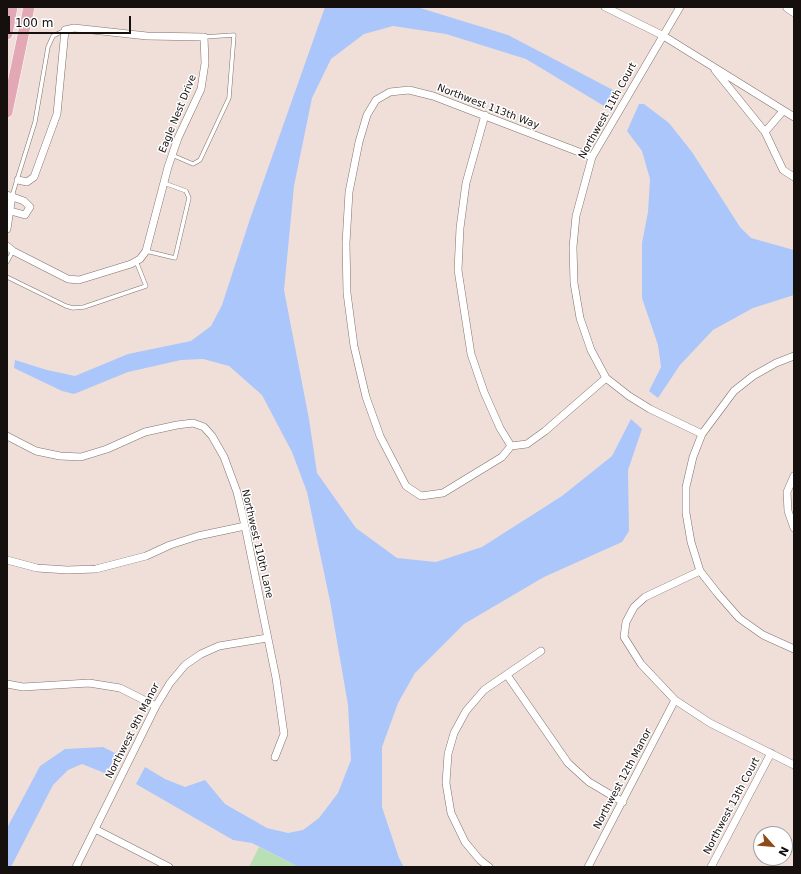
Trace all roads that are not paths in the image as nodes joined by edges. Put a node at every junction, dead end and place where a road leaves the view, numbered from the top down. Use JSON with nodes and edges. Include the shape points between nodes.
{"nodes":[{"id":1,"x":12,"y":7,"type":"edge"},
{"id":2,"x":29,"y":7,"type":"edge"},
{"id":3,"x":605,"y":7,"type":"edge"},
{"id":4,"x":680,"y":7,"type":"edge"},
{"id":5,"x":788,"y":7,"type":"edge"},
{"id":6,"x":794,"y":11,"type":"edge"},
{"id":7,"x":65,"y":30,"type":"junction"},
{"id":8,"x":7,"y":34,"type":"edge"},
{"id":9,"x":662,"y":35,"type":"junction"},
{"id":10,"x":204,"y":37,"type":"junction"},
{"id":11,"x":711,"y":66,"type":"junction"},
{"id":12,"x":784,"y":110,"type":"junction"},
{"id":13,"x":7,"y":112,"type":"edge"},
{"id":14,"x":485,"y":115,"type":"junction"},
{"id":15,"x":794,"y":117,"type":"edge"},
{"id":16,"x":765,"y":132,"type":"junction"},
{"id":17,"x":172,"y":155,"type":"junction"},
{"id":18,"x":592,"y":157,"type":"junction"},
{"id":19,"x":794,"y":177,"type":"edge"},
{"id":20,"x":18,"y":180,"type":"junction"},
{"id":21,"x":164,"y":183,"type":"junction"},
{"id":22,"x":10,"y":195,"type":"edge"},
{"id":23,"x":8,"y":210,"type":"edge"},
{"id":24,"x":7,"y":229,"type":"edge"},
{"id":25,"x":7,"y":246,"type":"edge"},
{"id":26,"x":146,"y":251,"type":"junction"},
{"id":27,"x":13,"y":252,"type":"junction"},
{"id":28,"x":136,"y":261,"type":"junction"},
{"id":29,"x":7,"y":262,"type":"edge"},
{"id":30,"x":7,"y":277,"type":"edge"},
{"id":31,"x":794,"y":356,"type":"edge"},
{"id":32,"x":606,"y":378,"type":"junction"},
{"id":33,"x":702,"y":434,"type":"junction"},
{"id":34,"x":7,"y":436,"type":"edge"},
{"id":35,"x":511,"y":446,"type":"junction"},
{"id":36,"x":793,"y":476,"type":"edge"},
{"id":37,"x":245,"y":526,"type":"junction"},
{"id":38,"x":794,"y":528,"type":"edge"},
{"id":39,"x":7,"y":560,"type":"edge"},
{"id":40,"x":700,"y":571,"type":"junction"},
{"id":41,"x":268,"y":638,"type":"junction"},
{"id":42,"x":794,"y":649,"type":"edge"},
{"id":43,"x":541,"y":651,"type":"dead end"},
{"id":44,"x":507,"y":675,"type":"junction"},
{"id":45,"x":7,"y":684,"type":"edge"},
{"id":46,"x":675,"y":700,"type":"junction"},
{"id":47,"x":156,"y":706,"type":"junction"},
{"id":48,"x":771,"y":753,"type":"junction"},
{"id":49,"x":275,"y":757,"type":"dead end"},
{"id":50,"x":794,"y":765,"type":"edge"},
{"id":51,"x":623,"y":802,"type":"junction"},
{"id":52,"x":95,"y":829,"type":"junction"},
{"id":53,"x":76,"y":867,"type":"edge"},
{"id":54,"x":169,"y":867,"type":"edge"},
{"id":55,"x":489,"y":867,"type":"edge"},
{"id":56,"x":588,"y":867,"type":"edge"},
{"id":57,"x":711,"y":867,"type":"edge"}],
"edges":[{"from":1,"to":8,"type":"main road"},
{"from":2,"to":13,"type":"main road"},
{"from":3,"to":9,"type":"street"},
{"from":4,"to":9,"type":"street","name":"Northwest 11th Court"},
{"from":5,"to":6,"type":"main road"},
{"from":7,"to":10,"type":"street","via":[[74,28],[147,36]]},
{"from":7,"to":20,"type":"lane","via":[[53,36],[48,47],[35,122]]},
{"from":7,"to":20,"type":"street","via":[[57,114],[34,177],[27,182]]},
{"from":9,"to":11,"type":"street"},
{"from":9,"to":18,"type":"street","name":"Northwest 11th Court"},
{"from":10,"to":17,"type":"street","name":"Eagle Nest Drive","via":[[203,83]]},
{"from":10,"to":17,"type":"lane","via":[[234,35],[229,98],[200,160],[193,164]]},
{"from":11,"to":12,"type":"street"},
{"from":11,"to":16,"type":"street"},
{"from":12,"to":15,"type":"street"},
{"from":12,"to":16,"type":"street"},
{"from":14,"to":18,"type":"street","name":"Northwest 113th Way"},
{"from":14,"to":35,"type":"street","via":[[466,183],[458,270],[471,354],[484,392]]},
{"from":14,"to":35,"type":"street","name":"Northwest 113th Way","via":[[409,90],[390,92],[376,100],[367,115],[349,192],[347,293],[354,346],[366,396],[380,436],[406,486],[421,496],[443,493],[502,457]]},
{"from":16,"to":19,"type":"street","via":[[784,170]]},
{"from":17,"to":21,"type":"street","name":"Eagle Nest Drive"},
{"from":18,"to":32,"type":"street","name":"Northwest 11th Court","via":[[576,216],[573,247],[574,283],[580,318],[590,350]]},
{"from":20,"to":22,"type":"lane"},
{"from":21,"to":26,"type":"street","name":"Eagle Nest Drive"},
{"from":21,"to":26,"type":"lane","via":[[186,191],[189,198],[175,258]]},
{"from":22,"to":23,"type":"street"},
{"from":22,"to":23,"type":"street","via":[[24,201],[30,207],[25,215]]},
{"from":23,"to":24,"type":"street"},
{"from":25,"to":27,"type":"street"},
{"from":26,"to":28,"type":"street"},
{"from":27,"to":28,"type":"street","via":[[68,280],[78,280]]},
{"from":27,"to":29,"type":"lane"},
{"from":28,"to":30,"type":"lane","via":[[146,286],[84,307],[66,306]]},
{"from":31,"to":33,"type":"street","via":[[770,366],[734,390]]},
{"from":32,"to":33,"type":"street","name":"Northwest 11th Court","via":[[650,409]]},
{"from":32,"to":35,"type":"street","via":[[527,444]]},
{"from":33,"to":40,"type":"street","via":[[686,487],[690,542]]},
{"from":34,"to":37,"type":"street","name":"Northwest 110th Lane","via":[[36,451],[81,457],[107,449],[145,432],[193,423],[204,427],[224,457]]},
{"from":36,"to":38,"type":"street","via":[[787,492],[788,511]]},
{"from":37,"to":39,"type":"street","via":[[198,536],[146,556],[96,569],[45,568]]},
{"from":37,"to":41,"type":"street","name":"Northwest 110th Lane"},
{"from":40,"to":42,"type":"street","via":[[739,618],[763,635]]},
{"from":40,"to":46,"type":"street","via":[[645,597],[634,608],[626,622],[624,637],[631,651]]},
{"from":41,"to":47,"type":"street","name":"Northwest 9th Manor","via":[[219,646],[201,654],[186,665],[170,683]]},
{"from":41,"to":49,"type":"street","name":"Northwest 110th Lane","via":[[284,734]]},
{"from":43,"to":44,"type":"street"},
{"from":44,"to":51,"type":"street","via":[[568,763],[589,782]]},
{"from":44,"to":55,"type":"street","via":[[484,690],[466,711],[454,733],[448,754],[446,783],[451,813],[465,842]]},
{"from":45,"to":47,"type":"street","via":[[23,687],[89,683],[120,688]]},
{"from":46,"to":48,"type":"street","via":[[710,723]]},
{"from":46,"to":51,"type":"street","name":"Northwest 12th Manor"},
{"from":47,"to":52,"type":"street","name":"Northwest 9th Manor"},
{"from":48,"to":50,"type":"street"},
{"from":48,"to":57,"type":"street","name":"Northwest 13th Court"},
{"from":51,"to":56,"type":"street","name":"Northwest 12th Manor"},
{"from":52,"to":53,"type":"street","name":"Northwest 9th Manor"},
{"from":52,"to":54,"type":"street"}]}
